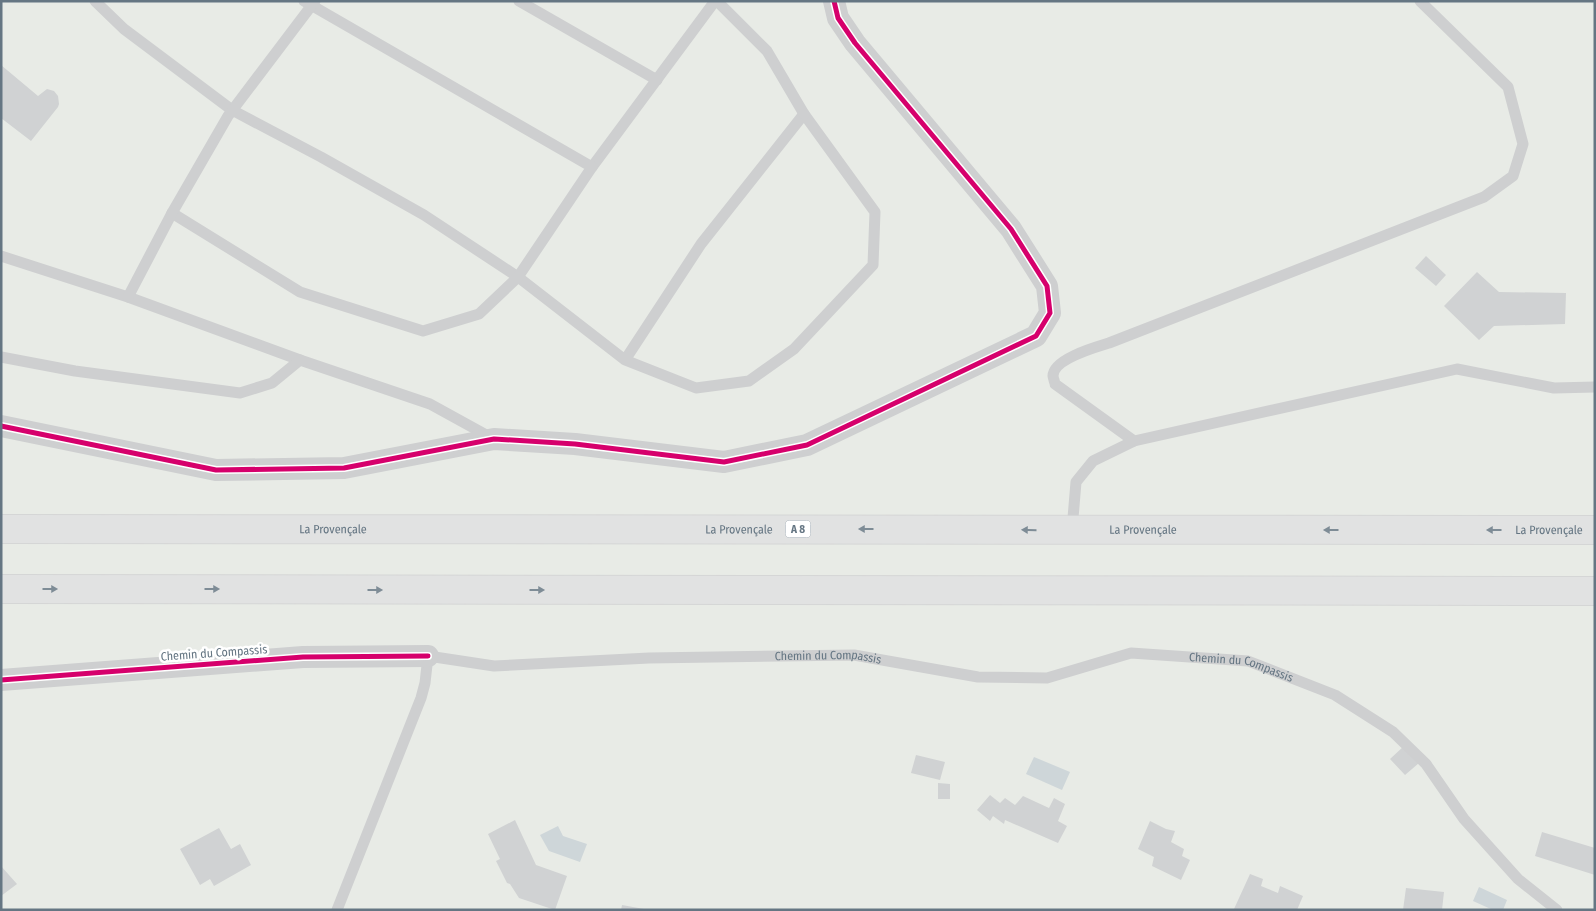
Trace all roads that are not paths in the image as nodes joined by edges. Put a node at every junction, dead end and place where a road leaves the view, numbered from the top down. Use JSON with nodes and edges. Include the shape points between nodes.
{"nodes":[{"id":1,"x":95,"y":1,"type":"edge"},
{"id":2,"x":519,"y":1,"type":"edge"},
{"id":3,"x":716,"y":1,"type":"edge"},
{"id":4,"x":834,"y":1,"type":"edge"},
{"id":5,"x":1420,"y":1,"type":"edge"},
{"id":6,"x":309,"y":3,"type":"edge"},
{"id":7,"x":657,"y":80,"type":"junction"},
{"id":8,"x":232,"y":110,"type":"junction"},
{"id":9,"x":804,"y":114,"type":"junction"},
{"id":10,"x":592,"y":167,"type":"junction"},
{"id":11,"x":172,"y":213,"type":"junction"},
{"id":12,"x":1,"y":256,"type":"edge"},
{"id":13,"x":518,"y":277,"type":"junction"},
{"id":14,"x":128,"y":297,"type":"junction"},
{"id":15,"x":1,"y":357,"type":"edge"},
{"id":16,"x":300,"y":360,"type":"junction"},
{"id":17,"x":625,"y":360,"type":"junction"},
{"id":18,"x":1595,"y":387,"type":"edge"},
{"id":19,"x":1,"y":426,"type":"edge"},
{"id":20,"x":494,"y":440,"type":"junction"},
{"id":21,"x":1134,"y":441,"type":"junction"},
{"id":22,"x":1,"y":529,"type":"edge"},
{"id":23,"x":1072,"y":530,"type":"junction"},
{"id":24,"x":1595,"y":530,"type":"edge"},
{"id":25,"x":1,"y":589,"type":"edge"},
{"id":26,"x":1595,"y":591,"type":"edge"},
{"id":27,"x":428,"y":656,"type":"junction"},
{"id":28,"x":1,"y":680,"type":"edge"},
{"id":29,"x":337,"y":910,"type":"edge"},
{"id":30,"x":1557,"y":910,"type":"edge"}],
"edges":[{"from":1,"to":8,"type":"lane","via":[[124,29]]},
{"from":2,"to":7,"type":"lane"},
{"from":3,"to":7,"type":"lane"},
{"from":3,"to":9,"type":"lane","via":[[767,51]]},
{"from":4,"to":20,"type":"street","via":[[838,18],[855,42],[1011,229],[1047,286],[1050,313],[1036,336],[807,445],[724,462],[575,444]]},
{"from":5,"to":21,"type":"lane","via":[[1508,87],[1523,144],[1513,176],[1484,197],[1076,354],[1054,371],[1055,384],[1060,389]]},
{"from":6,"to":8,"type":"lane"},
{"from":6,"to":10,"type":"lane"},
{"from":7,"to":10,"type":"lane"},
{"from":8,"to":11,"type":"lane"},
{"from":8,"to":13,"type":"lane","via":[[424,215]]},
{"from":9,"to":17,"type":"lane","via":[[701,244]]},
{"from":9,"to":17,"type":"lane","via":[[875,212],[873,265],[794,349],[749,381],[696,388]]},
{"from":10,"to":13,"type":"lane"},
{"from":11,"to":13,"type":"lane","via":[[300,292],[423,331],[479,314]]},
{"from":11,"to":14,"type":"lane"},
{"from":12,"to":14,"type":"lane"},
{"from":13,"to":17,"type":"lane"},
{"from":14,"to":16,"type":"lane"},
{"from":15,"to":16,"type":"lane","via":[[75,371],[240,393],[272,383]]},
{"from":16,"to":20,"type":"lane","via":[[430,404]]},
{"from":18,"to":21,"type":"lane","via":[[1554,388],[1457,369]]},
{"from":19,"to":20,"type":"street","via":[[216,470],[344,468]]},
{"from":21,"to":23,"type":"lane","via":[[1092,461],[1076,482]]},
{"from":23,"to":22,"type":"highway","name":"La Provençale","number":"A 8","one_way":true},
{"from":24,"to":23,"type":"highway","name":"La Provençale","number":"A 8","one_way":true},
{"from":25,"to":26,"type":"highway","one_way":true},
{"from":27,"to":28,"type":"street","name":"Chemin du Compassis","via":[[303,657]]},
{"from":27,"to":29,"type":"lane","via":[[420,698]]},
{"from":27,"to":30,"type":"lane","name":"Chemin du Compassis","via":[[494,666],[649,658],[854,655],[978,676],[1048,678],[1131,653],[1248,661],[1335,695],[1393,732],[1426,764],[1464,819],[1518,880]]}]}
